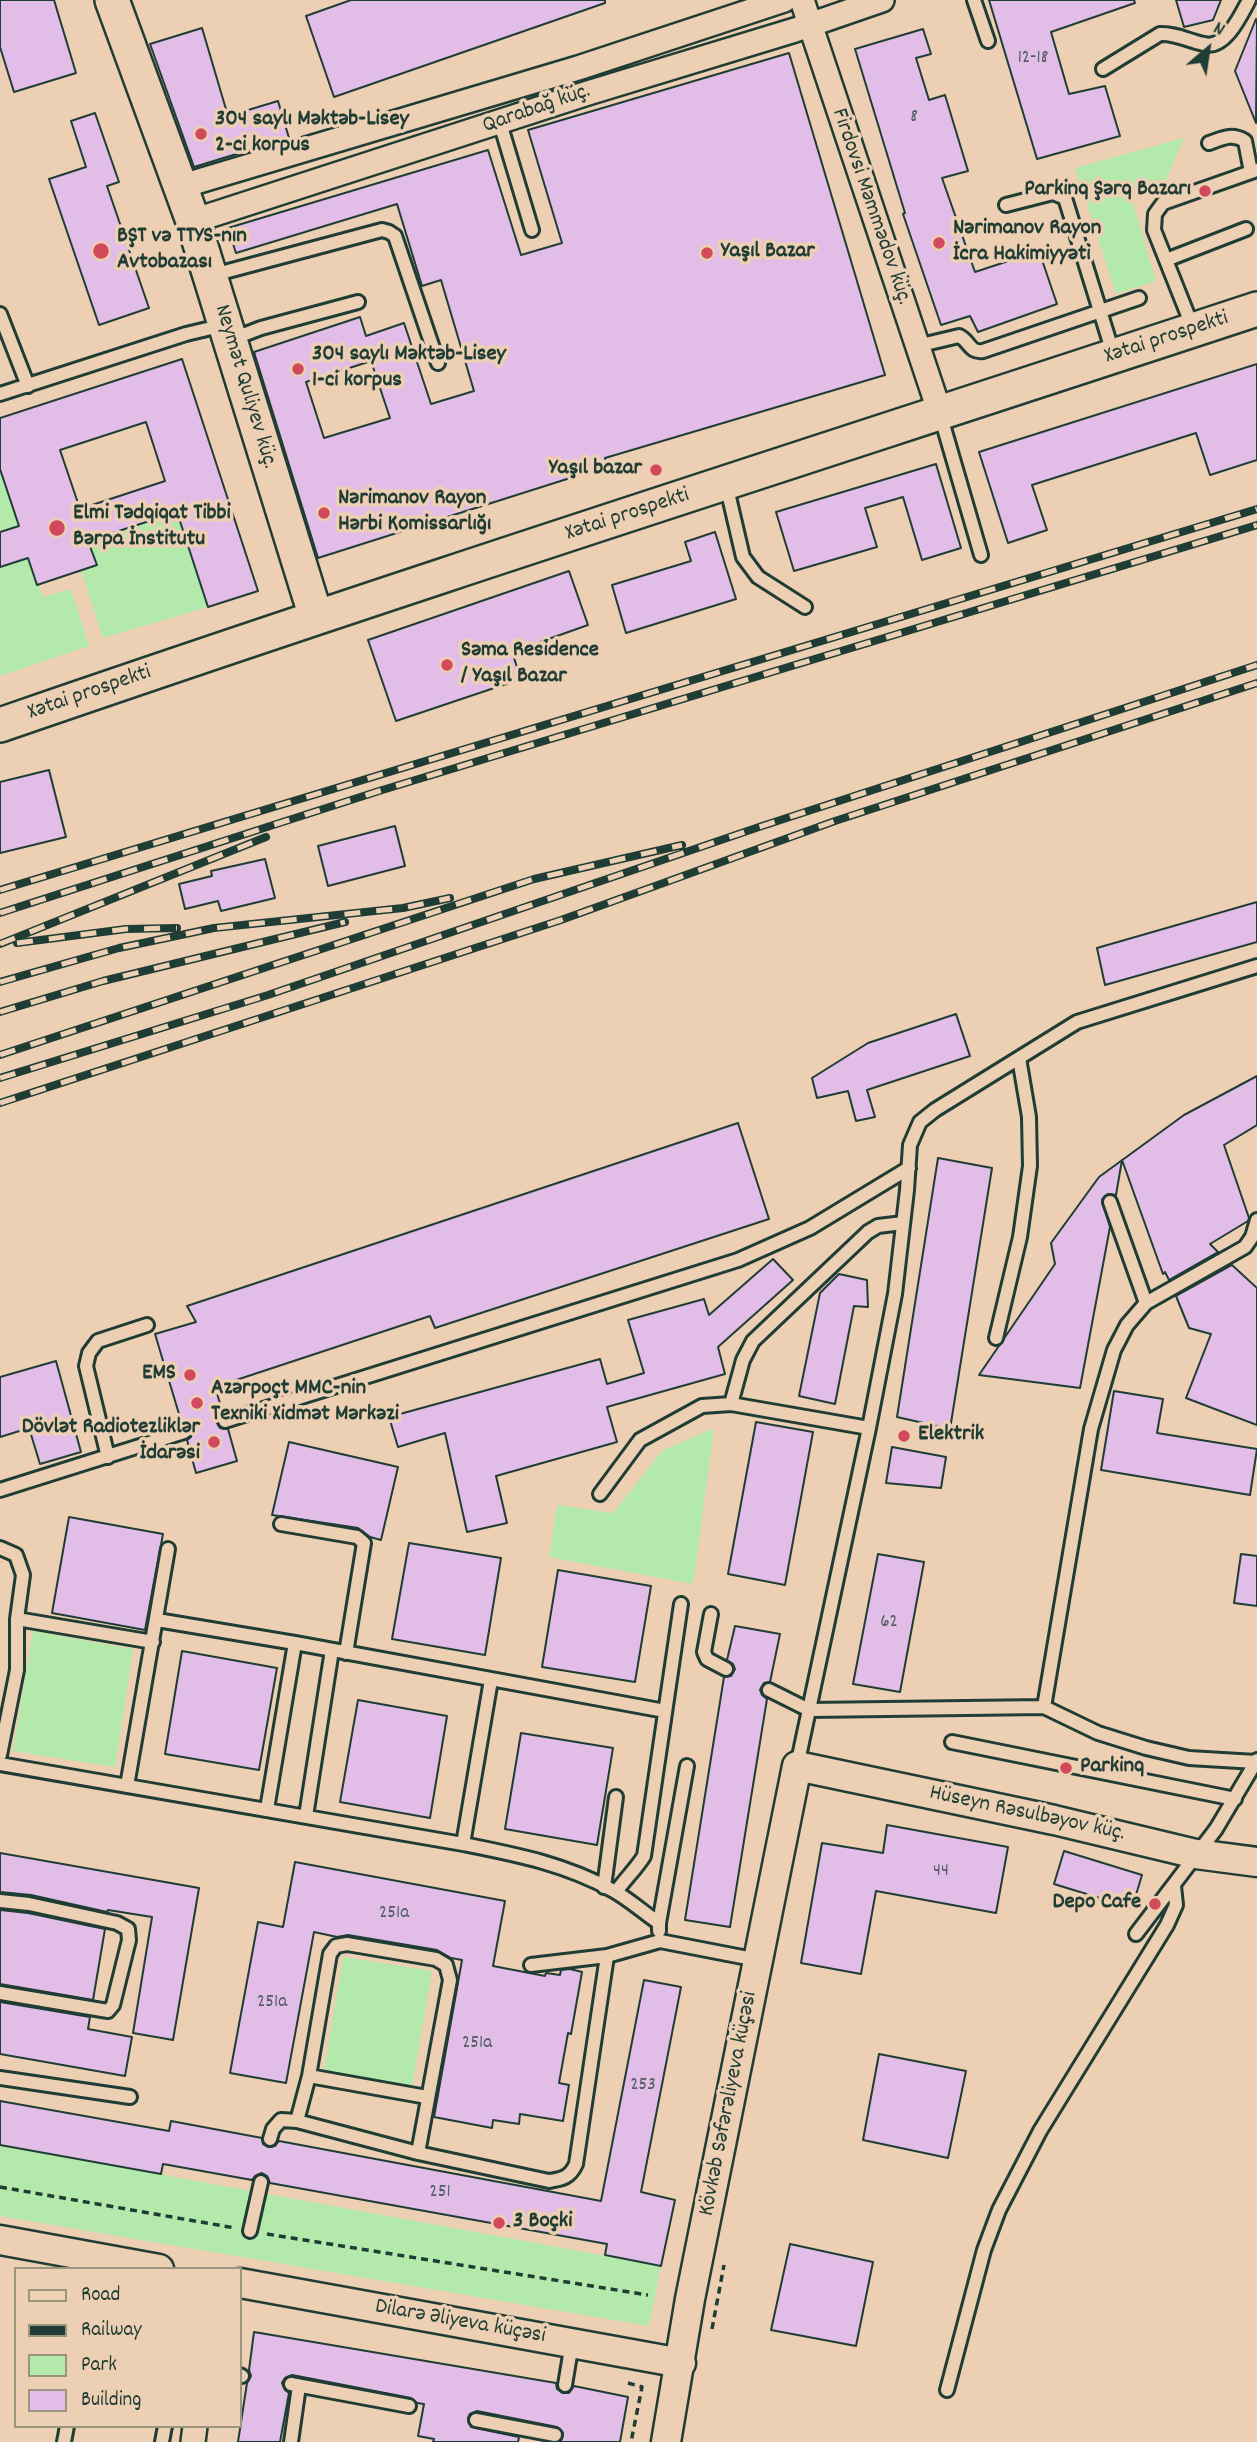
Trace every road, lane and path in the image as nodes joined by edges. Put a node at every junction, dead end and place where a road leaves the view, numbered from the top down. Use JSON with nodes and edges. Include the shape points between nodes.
{"nodes":[{"id":1,"x":112,"y":0,"type":"edge"},
{"id":2,"x":784,"y":0,"type":"edge"},
{"id":3,"x":802,"y":0,"type":"edge"},
{"id":4,"x":882,"y":0,"type":"edge"},
{"id":5,"x":974,"y":0,"type":"edge"},
{"id":6,"x":1249,"y":0,"type":"edge"},
{"id":7,"x":808,"y":24,"type":"junction"},
{"id":8,"x":988,"y":41,"type":"dead end"},
{"id":9,"x":1103,"y":69,"type":"dead end"},
{"id":10,"x":500,"y":123,"type":"junction"},
{"id":11,"x":1209,"y":143,"type":"dead end"},
{"id":12,"x":1254,"y":171,"type":"edge"},
{"id":13,"x":179,"y":187,"type":"junction"},
{"id":14,"x":1006,"y":205,"type":"dead end"},
{"id":15,"x":192,"y":221,"type":"junction"},
{"id":16,"x":1246,"y":229,"type":"dead end"},
{"id":17,"x":532,"y":230,"type":"dead end"},
{"id":18,"x":1166,"y":260,"type":"junction"},
{"id":19,"x":209,"y":276,"type":"junction"},
{"id":20,"x":1139,"y":298,"type":"dead end"},
{"id":21,"x":358,"y":302,"type":"dead end"},
{"id":22,"x":1257,"y":309,"type":"edge"},
{"id":23,"x":1101,"y":310,"type":"junction"},
{"id":24,"x":0,"y":314,"type":"edge"},
{"id":25,"x":1193,"y":330,"type":"junction"},
{"id":26,"x":227,"y":332,"type":"junction"},
{"id":27,"x":917,"y":346,"type":"junction"},
{"id":28,"x":1114,"y":357,"type":"junction"},
{"id":29,"x":438,"y":363,"type":"dead end"},
{"id":30,"x":28,"y":386,"type":"junction"},
{"id":31,"x":0,"y":394,"type":"edge"},
{"id":32,"x":940,"y":413,"type":"junction"},
{"id":33,"x":726,"y":484,"type":"junction"},
{"id":34,"x":981,"y":555,"type":"dead end"},
{"id":35,"x":805,"y":607,"type":"dead end"},
{"id":36,"x":316,"y":617,"type":"junction"},
{"id":37,"x":0,"y":725,"type":"edge"},
{"id":38,"x":1257,"y":966,"type":"edge"},
{"id":39,"x":1019,"y":1058,"type":"junction"},
{"id":40,"x":909,"y":1168,"type":"junction"},
{"id":41,"x":1110,"y":1202,"type":"dead end"},
{"id":42,"x":1257,"y":1220,"type":"edge"},
{"id":43,"x":903,"y":1223,"type":"junction"},
{"id":44,"x":1146,"y":1303,"type":"junction"},
{"id":45,"x":147,"y":1325,"type":"dead end"},
{"id":46,"x":996,"y":1338,"type":"dead end"},
{"id":47,"x":732,"y":1404,"type":"junction"},
{"id":48,"x":225,"y":1421,"type":"dead end"},
{"id":49,"x":869,"y":1428,"type":"junction"},
{"id":50,"x":184,"y":1432,"type":"dead end"},
{"id":51,"x":108,"y":1457,"type":"junction"},
{"id":52,"x":0,"y":1490,"type":"edge"},
{"id":53,"x":600,"y":1494,"type":"dead end"},
{"id":54,"x":281,"y":1524,"type":"dead end"},
{"id":55,"x":0,"y":1548,"type":"edge"},
{"id":56,"x":168,"y":1549,"type":"dead end"},
{"id":57,"x":681,"y":1604,"type":"dead end"},
{"id":58,"x":711,"y":1614,"type":"dead end"},
{"id":59,"x":17,"y":1619,"type":"junction"},
{"id":60,"x":157,"y":1620,"type":"junction"},
{"id":61,"x":153,"y":1642,"type":"junction"},
{"id":62,"x":295,"y":1643,"type":"junction"},
{"id":63,"x":332,"y":1650,"type":"junction"},
{"id":64,"x":346,"y":1653,"type":"junction"},
{"id":65,"x":726,"y":1669,"type":"dead end"},
{"id":66,"x":491,"y":1680,"type":"junction"},
{"id":67,"x":768,"y":1690,"type":"dead end"},
{"id":68,"x":1044,"y":1707,"type":"junction"},
{"id":69,"x":809,"y":1710,"type":"junction"},
{"id":70,"x":665,"y":1711,"type":"junction"},
{"id":71,"x":952,"y":1742,"type":"dead end"},
{"id":72,"x":0,"y":1755,"type":"edge"},
{"id":73,"x":1256,"y":1761,"type":"edge"},
{"id":74,"x":0,"y":1764,"type":"edge"},
{"id":75,"x":687,"y":1766,"type":"dead end"},
{"id":76,"x":797,"y":1766,"type":"junction"},
{"id":77,"x":127,"y":1786,"type":"junction"},
{"id":78,"x":616,"y":1797,"type":"dead end"},
{"id":79,"x":1235,"y":1798,"type":"junction"},
{"id":80,"x":267,"y":1809,"type":"junction"},
{"id":81,"x":306,"y":1816,"type":"junction"},
{"id":82,"x":463,"y":1844,"type":"junction"},
{"id":83,"x":1196,"y":1854,"type":"junction"},
{"id":84,"x":1257,"y":1862,"type":"edge"},
{"id":85,"x":1174,"y":1886,"type":"junction"},
{"id":86,"x":610,"y":1889,"type":"junction"},
{"id":87,"x":0,"y":1901,"type":"edge"},
{"id":88,"x":659,"y":1923,"type":"junction"},
{"id":89,"x":1136,"y":1934,"type":"dead end"},
{"id":90,"x":660,"y":1941,"type":"junction"},
{"id":91,"x":607,"y":1956,"type":"junction"},
{"id":92,"x":758,"y":1960,"type":"junction"},
{"id":93,"x":531,"y":1965,"type":"dead end"},
{"id":94,"x":0,"y":1993,"type":"edge"},
{"id":95,"x":309,"y":2076,"type":"junction"},
{"id":96,"x":0,"y":2078,"type":"edge"},
{"id":97,"x":130,"y":2097,"type":"dead end"},
{"id":98,"x":427,"y":2097,"type":"junction"},
{"id":99,"x":297,"y":2121,"type":"junction"},
{"id":100,"x":270,"y":2139,"type":"dead end"},
{"id":101,"x":418,"y":2153,"type":"junction"},
{"id":102,"x":261,"y":2182,"type":"dead end"},
{"id":103,"x":0,"y":2188,"type":"edge"},
{"id":104,"x":250,"y":2231,"type":"junction"},
{"id":105,"x":0,"y":2241,"type":"edge"},
{"id":106,"x":148,"y":2267,"type":"edge"},
{"id":107,"x":242,"y":2283,"type":"edge"},
{"id":108,"x":648,"y":2295,"type":"dead end"},
{"id":109,"x":572,"y":2343,"type":"junction"},
{"id":110,"x":681,"y":2363,"type":"junction"},
{"id":111,"x":628,"y":2383,"type":"dead end"},
{"id":112,"x":565,"y":2385,"type":"dead end"},
{"id":113,"x":947,"y":2390,"type":"dead end"},
{"id":114,"x":409,"y":2406,"type":"dead end"},
{"id":115,"x":476,"y":2420,"type":"dead end"},
{"id":116,"x":555,"y":2435,"type":"edge"},
{"id":117,"x":291,"y":2442,"type":"edge"},
{"id":118,"x":631,"y":2442,"type":"edge"},
{"id":119,"x":666,"y":2442,"type":"edge"}],
"edges":[{"from":1,"to":13,"type":"main road","name":"Neymət Quliyev küç."},
{"from":2,"to":13,"type":"street","name":"Qarabağ küç.","via":[[578,68]]},
{"from":3,"to":7,"type":"street","name":"Firdovsi Məmmədov küç."},
{"from":4,"to":7,"type":"street","name":"Qarabağ küç."},
{"from":5,"to":8,"type":"lane"},
{"from":6,"to":9,"type":"lane","via":[[1239,19],[1214,45],[1160,34]]},
{"from":7,"to":10,"type":"street","name":"Qarabağ küç."},
{"from":7,"to":27,"type":"street","name":"Firdovsi Məmmədov küç."},
{"from":10,"to":15,"type":"street","name":"Qarabağ küç."},
{"from":10,"to":17,"type":"lane"},
{"from":11,"to":12,"type":"lane","via":[[1237,136],[1245,141]]},
{"from":12,"to":18,"type":"lane","via":[[1164,203],[1155,214],[1154,230]]},
{"from":13,"to":15,"type":"main road","name":"Neymət Quliyev küç."},
{"from":14,"to":23,"type":"lane","via":[[1053,193],[1065,198]]},
{"from":15,"to":19,"type":"main road","name":"Neymət Quliyev küç."},
{"from":16,"to":18,"type":"lane"},
{"from":18,"to":25,"type":"lane"},
{"from":19,"to":26,"type":"main road","name":"Neymət Quliyev küç."},
{"from":19,"to":29,"type":"lane","via":[[382,230],[389,232]]},
{"from":20,"to":23,"type":"lane"},
{"from":21,"to":26,"type":"lane","via":[[261,328]]},
{"from":22,"to":25,"type":"main road","name":"Xətai prospekti"},
{"from":23,"to":27,"type":"lane","via":[[983,351],[971,349],[959,336]]},
{"from":23,"to":28,"type":"lane"},
{"from":24,"to":30,"type":"lane"},
{"from":25,"to":28,"type":"main road","name":"Xətai prospekti"},
{"from":26,"to":30,"type":"lane","via":[[186,334]]},
{"from":26,"to":36,"type":"main road","name":"Neymət Quliyev küç."},
{"from":27,"to":32,"type":"street","name":"Firdovsi Məmmədov küç."},
{"from":28,"to":32,"type":"main road","name":"Xətai prospekti"},
{"from":30,"to":31,"type":"lane"},
{"from":32,"to":33,"type":"main road","name":"Xətai prospekti"},
{"from":32,"to":34,"type":"lane"},
{"from":33,"to":35,"type":"lane","via":[[743,557],[758,577]]},
{"from":33,"to":36,"type":"main road","name":"Xətai prospekti"},
{"from":36,"to":37,"type":"main road","name":"Xətai prospekti"},
{"from":38,"to":39,"type":"lane","via":[[1077,1022]]},
{"from":39,"to":40,"type":"lane","via":[[920,1122],[910,1145]]},
{"from":39,"to":46,"type":"lane","via":[[1029,1117],[1030,1166],[1020,1237]]},
{"from":40,"to":43,"type":"lane"},
{"from":40,"to":48,"type":"lane","via":[[810,1228],[738,1260]]},
{"from":41,"to":44,"type":"lane"},
{"from":42,"to":44,"type":"lane","via":[[1245,1247]]},
{"from":43,"to":47,"type":"lane","via":[[868,1232],[753,1341]]},
{"from":43,"to":49,"type":"lane","via":[[895,1294]]},
{"from":44,"to":68,"type":"lane","via":[[1114,1350],[1091,1429]]},
{"from":45,"to":51,"type":"lane","via":[[98,1341],[89,1353],[86,1366]]},
{"from":47,"to":49,"type":"lane"},
{"from":47,"to":53,"type":"lane","via":[[702,1406],[640,1440]]},
{"from":49,"to":69,"type":"lane"},
{"from":50,"to":51,"type":"lane"},
{"from":51,"to":52,"type":"lane"},
{"from":54,"to":64,"type":"lane","via":[[357,1537],[364,1543]]},
{"from":55,"to":59,"type":"lane","via":[[16,1555],[23,1575]]},
{"from":56,"to":60,"type":"lane"},
{"from":57,"to":70,"type":"lane"},
{"from":58,"to":65,"type":"lane","via":[[704,1652],[706,1658]]},
{"from":59,"to":61,"type":"lane"},
{"from":59,"to":72,"type":"lane","via":[[17,1670]]},
{"from":60,"to":61,"type":"lane"},
{"from":60,"to":62,"type":"lane"},
{"from":61,"to":77,"type":"lane"},
{"from":62,"to":63,"type":"lane"},
{"from":62,"to":80,"type":"lane"},
{"from":63,"to":64,"type":"lane"},
{"from":63,"to":81,"type":"lane"},
{"from":64,"to":66,"type":"lane"},
{"from":66,"to":70,"type":"lane"},
{"from":66,"to":82,"type":"lane"},
{"from":67,"to":69,"type":"lane"},
{"from":68,"to":69,"type":"lane"},
{"from":68,"to":73,"type":"lane","via":[[1098,1733],[1146,1748],[1189,1758]]},
{"from":69,"to":76,"type":"lane"},
{"from":70,"to":86,"type":"lane","via":[[644,1856]]},
{"from":71,"to":79,"type":"lane"},
{"from":73,"to":79,"type":"lane"},
{"from":74,"to":77,"type":"lane"},
{"from":75,"to":88,"type":"lane"},
{"from":76,"to":83,"type":"street","name":"Hüseyn Rəsulbəyov küç."},
{"from":76,"to":92,"type":"street","name":"Kövkəb Səfərəliyeva küçəsi"},
{"from":77,"to":80,"type":"lane"},
{"from":78,"to":86,"type":"lane"},
{"from":79,"to":83,"type":"lane"},
{"from":80,"to":81,"type":"lane"},
{"from":81,"to":82,"type":"lane"},
{"from":82,"to":86,"type":"lane","via":[[538,1859]]},
{"from":83,"to":84,"type":"street","name":"Hüseyn Rəsulbəyov küç."},
{"from":83,"to":85,"type":"lane"},
{"from":85,"to":89,"type":"lane"},
{"from":85,"to":113,"type":"lane","via":[[1176,1905],[1167,1925],[1040,2131],[999,2210]]},
{"from":86,"to":88,"type":"lane"},
{"from":87,"to":94,"type":"lane","via":[[117,1923],[128,1929],[129,1940],[108,2011]]},
{"from":88,"to":90,"type":"lane"},
{"from":90,"to":91,"type":"lane"},
{"from":90,"to":92,"type":"lane"},
{"from":91,"to":93,"type":"lane"},
{"from":91,"to":101,"type":"lane","via":[[571,2174],[549,2181]]},
{"from":92,"to":110,"type":"street","name":"Kövkəb Səfərəliyeva küçəsi"},
{"from":95,"to":98,"type":"lane"},
{"from":95,"to":98,"type":"lane","via":[[330,1954],[336,1946],[436,1959],[446,1965],[450,1980]]},
{"from":95,"to":99,"type":"lane"},
{"from":96,"to":97,"type":"lane"},
{"from":98,"to":101,"type":"lane"},
{"from":99,"to":100,"type":"lane","via":[[281,2120]]},
{"from":99,"to":101,"type":"lane"},
{"from":102,"to":104,"type":"lane"},
{"from":103,"to":104,"type":"path"},
{"from":104,"to":108,"type":"path"},
{"from":105,"to":106,"type":"street"},
{"from":107,"to":109,"type":"street","name":"Dilarə Əliyeva küçəsi"},
{"from":109,"to":110,"type":"street","name":"Dilarə Əliyeva küçəsi"},
{"from":109,"to":112,"type":"lane"},
{"from":110,"to":119,"type":"street","name":"Kövkəb Səfərəliyeva küçəsi"},
{"from":111,"to":118,"type":"path","via":[[642,2387]]},
{"from":114,"to":117,"type":"lane","via":[[295,2385]]},
{"from":115,"to":116,"type":"lane"}]}
